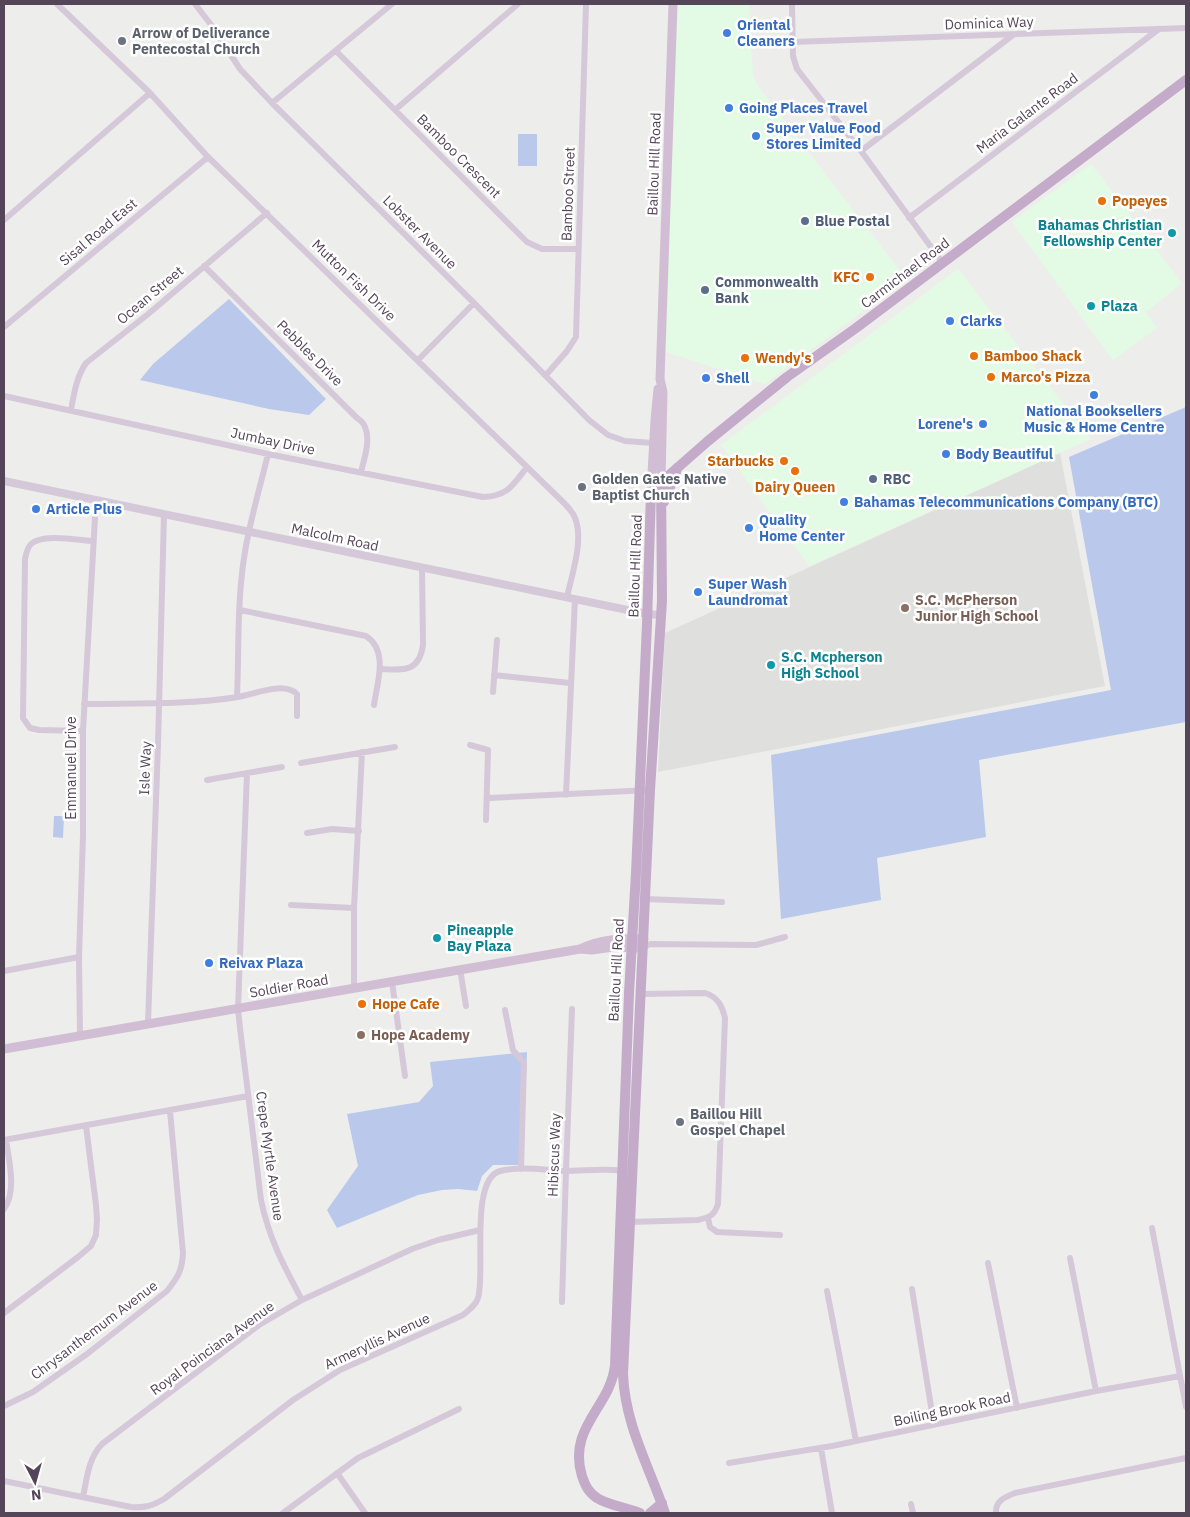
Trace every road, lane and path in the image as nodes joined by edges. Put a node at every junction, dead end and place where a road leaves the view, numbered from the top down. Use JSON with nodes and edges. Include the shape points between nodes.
{"nodes":[{"id":1,"x":57,"y":4,"type":"edge"},
{"id":2,"x":195,"y":4,"type":"edge"},
{"id":3,"x":392,"y":4,"type":"edge"},
{"id":4,"x":518,"y":4,"type":"edge"},
{"id":5,"x":586,"y":4,"type":"edge"},
{"id":6,"x":673,"y":4,"type":"edge"},
{"id":7,"x":792,"y":4,"type":"edge"},
{"id":8,"x":1160,"y":28,"type":"junction"},
{"id":9,"x":1186,"y":28,"type":"edge"},
{"id":10,"x":1014,"y":34,"type":"junction"},
{"id":11,"x":793,"y":42,"type":"junction"},
{"id":12,"x":336,"y":51,"type":"junction"},
{"id":13,"x":1186,"y":80,"type":"edge"},
{"id":14,"x":150,"y":93,"type":"junction"},
{"id":15,"x":272,"y":103,"type":"junction"},
{"id":16,"x":395,"y":110,"type":"junction"},
{"id":17,"x":861,"y":151,"type":"junction"},
{"id":18,"x":208,"y":157,"type":"junction"},
{"id":19,"x":267,"y":213,"type":"junction"},
{"id":20,"x":909,"y":218,"type":"junction"},
{"id":21,"x":4,"y":220,"type":"edge"},
{"id":22,"x":578,"y":249,"type":"junction"},
{"id":23,"x":942,"y":262,"type":"junction"},
{"id":24,"x":204,"y":266,"type":"junction"},
{"id":25,"x":474,"y":303,"type":"junction"},
{"id":26,"x":4,"y":327,"type":"edge"},
{"id":27,"x":418,"y":360,"type":"junction"},
{"id":28,"x":546,"y":375,"type":"junction"},
{"id":29,"x":661,"y":385,"type":"junction"},
{"id":30,"x":4,"y":396,"type":"edge"},
{"id":31,"x":71,"y":410,"type":"junction"},
{"id":32,"x":653,"y":443,"type":"junction"},
{"id":33,"x":268,"y":454,"type":"junction"},
{"id":34,"x":679,"y":466,"type":"junction"},
{"id":35,"x":527,"y":467,"type":"junction"},
{"id":36,"x":361,"y":472,"type":"junction"},
{"id":37,"x":661,"y":480,"type":"junction"},
{"id":38,"x":4,"y":481,"type":"edge"},
{"id":39,"x":651,"y":491,"type":"junction"},
{"id":40,"x":96,"y":500,"type":"junction"},
{"id":41,"x":662,"y":508,"type":"junction"},
{"id":42,"x":164,"y":514,"type":"junction"},
{"id":43,"x":249,"y":532,"type":"junction"},
{"id":44,"x":93,"y":541,"type":"junction"},
{"id":45,"x":422,"y":567,"type":"junction"},
{"id":46,"x":571,"y":598,"type":"junction"},
{"id":47,"x":240,"y":610,"type":"junction"},
{"id":48,"x":647,"y":614,"type":"junction"},
{"id":49,"x":661,"y":615,"type":"junction"},
{"id":50,"x":497,"y":640,"type":"dead end"},
{"id":51,"x":380,"y":668,"type":"junction"},
{"id":52,"x":494,"y":675,"type":"junction"},
{"id":53,"x":570,"y":683,"type":"junction"},
{"id":54,"x":492,"y":692,"type":"dead end"},
{"id":55,"x":237,"y":697,"type":"junction"},
{"id":56,"x":159,"y":703,"type":"junction"},
{"id":57,"x":84,"y":704,"type":"junction"},
{"id":58,"x":374,"y":706,"type":"dead end"},
{"id":59,"x":297,"y":716,"type":"dead end"},
{"id":60,"x":83,"y":731,"type":"junction"},
{"id":61,"x":470,"y":745,"type":"dead end"},
{"id":62,"x":395,"y":747,"type":"dead end"},
{"id":63,"x":362,"y":752,"type":"junction"},
{"id":64,"x":301,"y":763,"type":"dead end"},
{"id":65,"x":282,"y":766,"type":"dead end"},
{"id":66,"x":247,"y":772,"type":"junction"},
{"id":67,"x":206,"y":780,"type":"dead end"},
{"id":68,"x":645,"y":790,"type":"junction"},
{"id":69,"x":566,"y":795,"type":"junction"},
{"id":70,"x":488,"y":798,"type":"junction"},
{"id":71,"x":486,"y":820,"type":"dead end"},
{"id":72,"x":358,"y":831,"type":"junction"},
{"id":73,"x":307,"y":834,"type":"dead end"},
{"id":74,"x":645,"y":899,"type":"junction"},
{"id":75,"x":722,"y":902,"type":"dead end"},
{"id":76,"x":291,"y":904,"type":"dead end"},
{"id":77,"x":354,"y":908,"type":"junction"},
{"id":78,"x":785,"y":937,"type":"dead end"},
{"id":79,"x":632,"y":943,"type":"junction"},
{"id":80,"x":646,"y":944,"type":"junction"},
{"id":81,"x":79,"y":957,"type":"junction"},
{"id":82,"x":460,"y":969,"type":"junction"},
{"id":83,"x":4,"y":971,"type":"edge"},
{"id":84,"x":392,"y":982,"type":"junction"},
{"id":85,"x":354,"y":989,"type":"junction"},
{"id":86,"x":641,"y":994,"type":"junction"},
{"id":87,"x":466,"y":1006,"type":"dead end"},
{"id":88,"x":238,"y":1009,"type":"junction"},
{"id":89,"x":572,"y":1009,"type":"dead end"},
{"id":90,"x":505,"y":1010,"type":"dead end"},
{"id":91,"x":148,"y":1023,"type":"junction"},
{"id":92,"x":80,"y":1036,"type":"junction"},
{"id":93,"x":4,"y":1049,"type":"edge"},
{"id":94,"x":405,"y":1076,"type":"dead end"},
{"id":95,"x":248,"y":1096,"type":"junction"},
{"id":96,"x":170,"y":1110,"type":"junction"},
{"id":97,"x":86,"y":1126,"type":"junction"},
{"id":98,"x":5,"y":1140,"type":"edge"},
{"id":99,"x":520,"y":1169,"type":"junction"},
{"id":100,"x":566,"y":1171,"type":"junction"},
{"id":101,"x":622,"y":1171,"type":"junction"},
{"id":102,"x":4,"y":1209,"type":"edge"},
{"id":103,"x":708,"y":1218,"type":"junction"},
{"id":104,"x":630,"y":1222,"type":"junction"},
{"id":105,"x":1152,"y":1228,"type":"dead end"},
{"id":106,"x":480,"y":1230,"type":"junction"},
{"id":107,"x":780,"y":1235,"type":"dead end"},
{"id":108,"x":1070,"y":1258,"type":"dead end"},
{"id":109,"x":988,"y":1263,"type":"dead end"},
{"id":110,"x":912,"y":1289,"type":"dead end"},
{"id":111,"x":827,"y":1291,"type":"dead end"},
{"id":112,"x":302,"y":1300,"type":"junction"},
{"id":113,"x":562,"y":1302,"type":"dead end"},
{"id":114,"x":4,"y":1313,"type":"edge"},
{"id":115,"x":1180,"y":1376,"type":"junction"},
{"id":116,"x":1096,"y":1391,"type":"junction"},
{"id":117,"x":604,"y":1397,"type":"junction"},
{"id":118,"x":625,"y":1398,"type":"junction"},
{"id":119,"x":4,"y":1406,"type":"edge"},
{"id":120,"x":1186,"y":1406,"type":"edge"},
{"id":121,"x":1017,"y":1408,"type":"junction"},
{"id":122,"x":459,"y":1409,"type":"dead end"},
{"id":123,"x":934,"y":1425,"type":"junction"},
{"id":124,"x":856,"y":1442,"type":"junction"},
{"id":125,"x":821,"y":1448,"type":"junction"},
{"id":126,"x":1186,"y":1458,"type":"edge"},
{"id":127,"x":729,"y":1463,"type":"dead end"},
{"id":128,"x":337,"y":1473,"type":"junction"},
{"id":129,"x":4,"y":1481,"type":"edge"},
{"id":130,"x":83,"y":1497,"type":"junction"},
{"id":131,"x":662,"y":1503,"type":"junction"},
{"id":132,"x":911,"y":1504,"type":"dead end"},
{"id":133,"x":283,"y":1513,"type":"edge"},
{"id":134,"x":365,"y":1513,"type":"edge"},
{"id":135,"x":640,"y":1513,"type":"edge"},
{"id":136,"x":650,"y":1513,"type":"edge"},
{"id":137,"x":665,"y":1513,"type":"edge"},
{"id":138,"x":832,"y":1513,"type":"edge"},
{"id":139,"x":913,"y":1513,"type":"edge"},
{"id":140,"x":996,"y":1513,"type":"edge"}],
"edges":[{"from":1,"to":14,"type":"street","name":"Mutton Fish Drive"},
{"from":2,"to":15,"type":"street","name":"Lobster Avenue","via":[[240,69]]},
{"from":3,"to":12,"type":"street"},
{"from":4,"to":16,"type":"street"},
{"from":5,"to":22,"type":"street","name":"Bamboo Street"},
{"from":6,"to":29,"type":"main road","name":"Baillou Hill Road"},
{"from":7,"to":11,"type":"street"},
{"from":8,"to":9,"type":"street","name":"Dominica Way"},
{"from":8,"to":10,"type":"street","name":"Dominica Way"},
{"from":8,"to":20,"type":"street","name":"Maria Galante Road"},
{"from":10,"to":11,"type":"street","name":"Dominica Way"},
{"from":10,"to":17,"type":"street"},
{"from":11,"to":17,"type":"street","via":[[797,69]]},
{"from":12,"to":15,"type":"street"},
{"from":12,"to":16,"type":"street","name":"Bamboo Crescent"},
{"from":13,"to":23,"type":"main road","name":"Carmichael Road"},
{"from":14,"to":18,"type":"street","name":"Mutton Fish Drive"},
{"from":14,"to":21,"type":"street"},
{"from":15,"to":25,"type":"street","name":"Lobster Avenue"},
{"from":16,"to":22,"type":"street","name":"Bamboo Crescent","via":[[527,242],[542,249]]},
{"from":17,"to":20,"type":"street"},
{"from":18,"to":19,"type":"street","name":"Mutton Fish Drive"},
{"from":18,"to":26,"type":"street","name":"Sisal Road East"},
{"from":19,"to":24,"type":"street","name":"Ocean Street"},
{"from":19,"to":27,"type":"street","name":"Mutton Fish Drive"},
{"from":20,"to":23,"type":"street"},
{"from":22,"to":28,"type":"street","name":"Bamboo Street","via":[[576,337]]},
{"from":23,"to":34,"type":"main road","name":"Carmichael Road","via":[[787,377]]},
{"from":24,"to":31,"type":"street","name":"Ocean Street","via":[[86,364],[76,382]]},
{"from":24,"to":36,"type":"street","name":"Pebbles Drive","via":[[365,427],[366,453]]},
{"from":25,"to":27,"type":"street"},
{"from":25,"to":28,"type":"street","name":"Lobster Avenue"},
{"from":27,"to":35,"type":"street","name":"Mutton Fish Drive"},
{"from":28,"to":32,"type":"street","name":"Lobster Avenue","via":[[608,435],[625,441]]},
{"from":29,"to":32,"type":"main road","name":"Baillou Hill Road","via":[[657,392]]},
{"from":29,"to":37,"type":"main road","name":"Baillou Hill Road"},
{"from":30,"to":31,"type":"street","name":"Jumbay Drive"},
{"from":31,"to":33,"type":"street","name":"Jumbay Drive"},
{"from":32,"to":39,"type":"main road","name":"Baillou Hill Road"},
{"from":33,"to":36,"type":"street","name":"Jumbay Drive"},
{"from":33,"to":43,"type":"street"},
{"from":34,"to":37,"type":"main road"},
{"from":34,"to":41,"type":"main road","name":"Carmichael Road"},
{"from":35,"to":36,"type":"street","name":"Jumbay Drive","via":[[502,494],[483,497]]},
{"from":35,"to":46,"type":"street","name":"Mutton Fish Drive","via":[[563,502],[576,520],[578,534]]},
{"from":37,"to":39,"type":"main road"},
{"from":37,"to":41,"type":"main road","name":"Baillou Hill Road"},
{"from":38,"to":40,"type":"street","name":"Malcolm Road"},
{"from":39,"to":48,"type":"main road","name":"Baillou Hill Road"},
{"from":40,"to":42,"type":"street","name":"Malcolm Road"},
{"from":40,"to":44,"type":"street","name":"Emmanuel Drive"},
{"from":41,"to":49,"type":"main road","name":"Baillou Hill Road"},
{"from":42,"to":43,"type":"street","name":"Malcolm Road"},
{"from":42,"to":56,"type":"street","name":"Isle Way"},
{"from":43,"to":45,"type":"street","name":"Malcolm Road"},
{"from":43,"to":47,"type":"street"},
{"from":44,"to":57,"type":"street","name":"Emmanuel Drive"},
{"from":44,"to":60,"type":"street","via":[[44,539],[31,545],[25,559],[23,718],[30,728],[39,730]]},
{"from":45,"to":46,"type":"street","name":"Malcolm Road"},
{"from":45,"to":51,"type":"street","via":[[421,656],[409,668]]},
{"from":46,"to":48,"type":"street","name":"Malcolm Road"},
{"from":46,"to":53,"type":"street","name":"Mutton Fish Drive"},
{"from":47,"to":51,"type":"street","via":[[366,636],[378,649]]},
{"from":47,"to":55,"type":"street"},
{"from":48,"to":49,"type":"street","name":"Malcolm Road"},
{"from":48,"to":68,"type":"main road","name":"Baillou Hill Road"},
{"from":49,"to":68,"type":"main road","name":"Baillou Hill Road"},
{"from":50,"to":52,"type":"street"},
{"from":51,"to":58,"type":"street"},
{"from":52,"to":53,"type":"street"},
{"from":52,"to":54,"type":"street"},
{"from":53,"to":69,"type":"street","name":"Mutton Fish Drive"},
{"from":55,"to":56,"type":"street"},
{"from":55,"to":59,"type":"street","via":[[289,689],[297,694]]},
{"from":56,"to":57,"type":"street"},
{"from":56,"to":91,"type":"street","name":"Isle Way"},
{"from":57,"to":60,"type":"street","name":"Emmanuel Drive"},
{"from":60,"to":81,"type":"street","name":"Emmanuel Drive"},
{"from":61,"to":70,"type":"street","via":[[488,750]]},
{"from":62,"to":63,"type":"street"},
{"from":63,"to":64,"type":"street"},
{"from":63,"to":72,"type":"street"},
{"from":65,"to":66,"type":"street"},
{"from":66,"to":67,"type":"street"},
{"from":66,"to":88,"type":"street","name":"Crepe Myrtle Avenue"},
{"from":68,"to":69,"type":"street"},
{"from":68,"to":74,"type":"main road","name":"Baillou Hill Road"},
{"from":68,"to":79,"type":"main road","name":"Baillou Hill Road"},
{"from":69,"to":70,"type":"street"},
{"from":70,"to":71,"type":"street"},
{"from":72,"to":73,"type":"street","via":[[332,829]]},
{"from":72,"to":77,"type":"street"},
{"from":74,"to":75,"type":"street"},
{"from":74,"to":80,"type":"main road","name":"Baillou Hill Road"},
{"from":76,"to":77,"type":"street"},
{"from":77,"to":85,"type":"street"},
{"from":78,"to":80,"type":"street","via":[[756,945]]},
{"from":79,"to":80,"type":"main road","name":"Soldier Road"},
{"from":79,"to":82,"type":"main road","name":"Soldier Road"},
{"from":79,"to":101,"type":"main road","name":"Baillou Hill Road"},
{"from":80,"to":86,"type":"main road","name":"Baillou Hill Road"},
{"from":81,"to":83,"type":"street"},
{"from":81,"to":92,"type":"street","name":"Emmanuel Drive"},
{"from":82,"to":84,"type":"main road","name":"Soldier Road"},
{"from":82,"to":87,"type":"street"},
{"from":84,"to":85,"type":"main road","name":"Soldier Road"},
{"from":84,"to":94,"type":"street"},
{"from":85,"to":88,"type":"main road","name":"Soldier Road"},
{"from":86,"to":103,"type":"street","via":[[705,993],[719,1002],[722,1008],[718,1204]]},
{"from":86,"to":104,"type":"main road","name":"Baillou Hill Road"},
{"from":88,"to":91,"type":"main road","name":"Soldier Road"},
{"from":88,"to":95,"type":"street","name":"Crepe Myrtle Avenue"},
{"from":89,"to":100,"type":"street","name":"Hibiscus Way"},
{"from":90,"to":99,"type":"street","via":[[513,1050],[524,1063]]},
{"from":91,"to":92,"type":"main road","name":"Soldier Road"},
{"from":92,"to":93,"type":"main road","name":"Soldier Road"},
{"from":95,"to":96,"type":"street"},
{"from":95,"to":112,"type":"street","name":"Crepe Myrtle Avenue","via":[[265,1223]]},
{"from":96,"to":97,"type":"street"},
{"from":96,"to":119,"type":"street","name":"Chrysanthemum Avenue","via":[[184,1253],[177,1278],[167,1291],[87,1354],[33,1392]]},
{"from":97,"to":98,"type":"street"},
{"from":97,"to":114,"type":"street","via":[[96,1205],[96,1235],[91,1246],[78,1258]]},
{"from":98,"to":102,"type":"street","via":[[11,1192]]},
{"from":99,"to":100,"type":"street","name":"Armeryllis Avenue"},
{"from":99,"to":106,"type":"street","name":"Armeryllis Avenue","via":[[492,1176],[484,1194]]},
{"from":100,"to":101,"type":"street","name":"Armeryllis Avenue"},
{"from":100,"to":113,"type":"street","name":"Hibiscus Way"},
{"from":101,"to":117,"type":"main road","name":"Baillou Hill Road","via":[[615,1365]]},
{"from":103,"to":104,"type":"street"},
{"from":103,"to":107,"type":"street","via":[[710,1227],[717,1232]]},
{"from":104,"to":118,"type":"main road","name":"Baillou Hill Road"},
{"from":105,"to":115,"type":"street"},
{"from":106,"to":112,"type":"street","name":"Royal Poinciana Avenue","via":[[412,1249]]},
{"from":106,"to":130,"type":"street","name":"Armeryllis Avenue","via":[[478,1299],[464,1315],[340,1370],[293,1400],[154,1505],[131,1507]]},
{"from":108,"to":116,"type":"street"},
{"from":109,"to":121,"type":"street"},
{"from":110,"to":123,"type":"street"},
{"from":111,"to":124,"type":"street"},
{"from":112,"to":130,"type":"street","name":"Royal Poinciana Avenue","via":[[259,1325],[102,1444],[91,1459]]},
{"from":115,"to":116,"type":"street","name":"Boiling Brook Road"},
{"from":115,"to":120,"type":"street"},
{"from":116,"to":121,"type":"street","name":"Boiling Brook Road"},
{"from":117,"to":118,"type":"main road"},
{"from":117,"to":135,"type":"main road","name":"Baillou Hill Road","via":[[582,1436],[579,1455],[583,1477],[588,1490],[598,1499]]},
{"from":118,"to":131,"type":"main road","name":"Baillou Hill Road","via":[[634,1435]]},
{"from":121,"to":123,"type":"street","name":"Boiling Brook Road"},
{"from":122,"to":128,"type":"street","via":[[358,1458]]},
{"from":123,"to":124,"type":"street","name":"Boiling Brook Road"},
{"from":124,"to":125,"type":"street","name":"Boiling Brook Road"},
{"from":125,"to":127,"type":"street","name":"Boiling Brook Road"},
{"from":125,"to":138,"type":"street"},
{"from":126,"to":140,"type":"street","via":[[1006,1496],[998,1502]]},
{"from":128,"to":133,"type":"street"},
{"from":128,"to":134,"type":"street"},
{"from":129,"to":130,"type":"street","name":"Armeryllis Avenue"},
{"from":131,"to":136,"type":"main road"},
{"from":131,"to":137,"type":"main road","name":"Baillou Hill Road"},
{"from":132,"to":139,"type":"street"}]}
